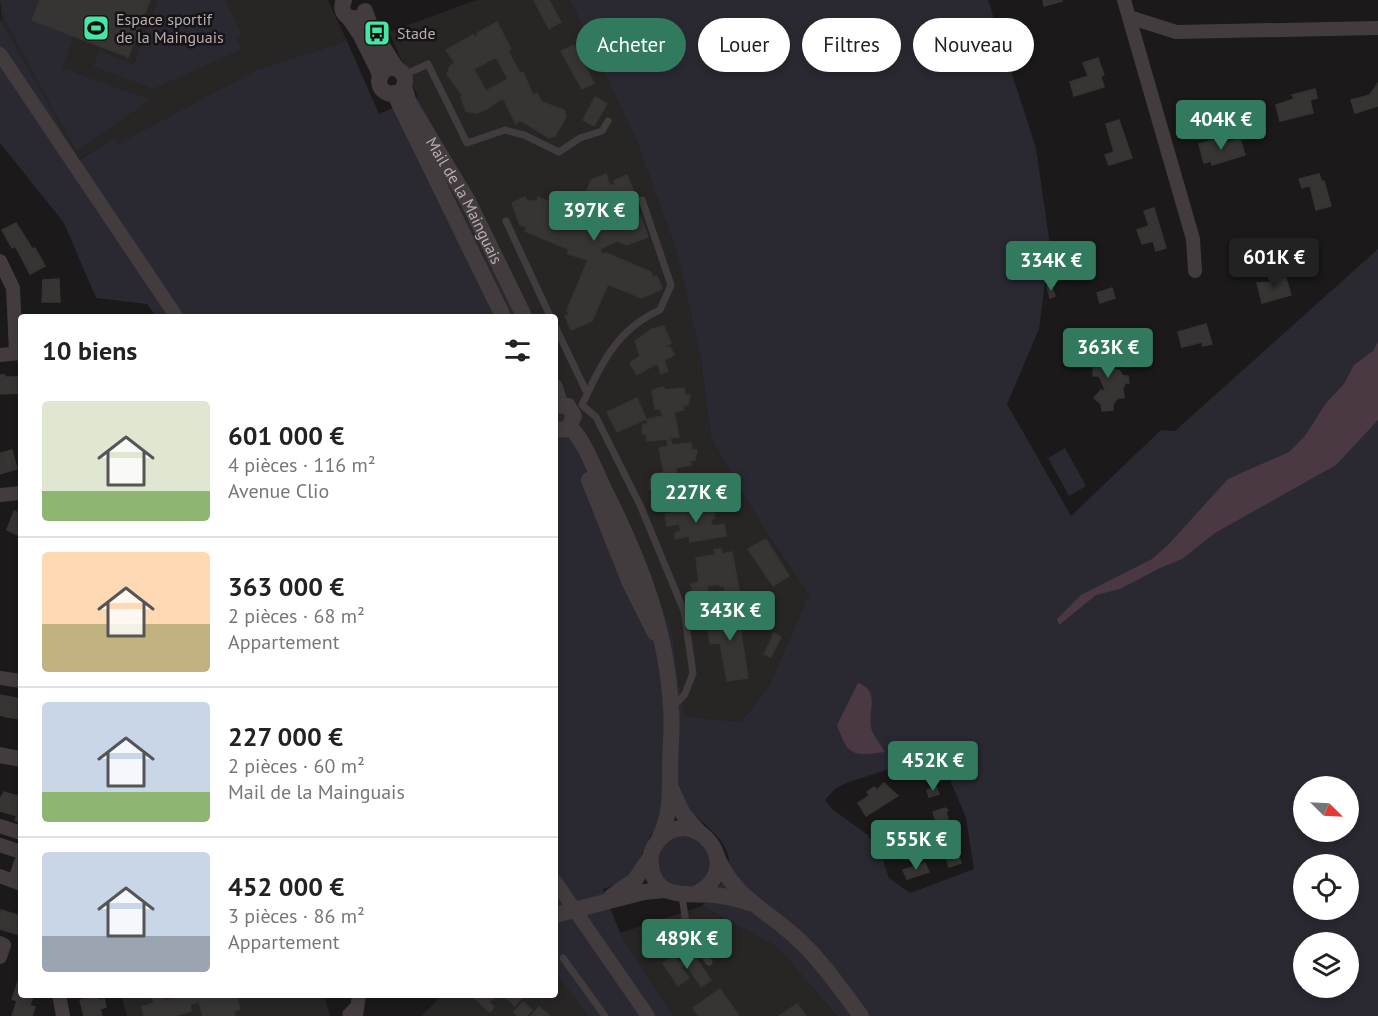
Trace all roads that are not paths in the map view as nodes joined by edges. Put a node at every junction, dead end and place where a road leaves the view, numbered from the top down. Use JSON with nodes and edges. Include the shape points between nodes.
{"nodes":[{"id":1,"x":344,"y":0,"type":"edge"},
{"id":2,"x":1124,"y":0,"type":"edge"},
{"id":3,"x":364,"y":5,"type":"edge"},
{"id":4,"x":1129,"y":17,"type":"junction"},
{"id":5,"x":349,"y":18,"type":"junction"},
{"id":6,"x":1378,"y":28,"type":"edge"},
{"id":7,"x":0,"y":54,"type":"edge"},
{"id":8,"x":399,"y":81,"type":"junction"},
{"id":9,"x":608,"y":121,"type":"dead end"},
{"id":10,"x":642,"y":200,"type":"dead end"},
{"id":11,"x":506,"y":221,"type":"dead end"},
{"id":12,"x":1,"y":266,"type":"edge"},
{"id":13,"x":1195,"y":271,"type":"dead end"},
{"id":14,"x":175,"y":314,"type":"edge"},
{"id":15,"x":502,"y":314,"type":"edge"},
{"id":16,"x":523,"y":314,"type":"edge"},
{"id":17,"x":549,"y":314,"type":"edge"},
{"id":18,"x":18,"y":342,"type":"edge"},
{"id":19,"x":558,"y":346,"type":"edge"},
{"id":20,"x":18,"y":353,"type":"edge"},
{"id":21,"x":0,"y":355,"type":"edge"},
{"id":22,"x":558,"y":393,"type":"edge"},
{"id":23,"x":568,"y":413,"type":"edge"},
{"id":24,"x":18,"y":494,"type":"edge"},
{"id":25,"x":0,"y":495,"type":"edge"},
{"id":26,"x":0,"y":678,"type":"edge"},
{"id":27,"x":18,"y":681,"type":"edge"},
{"id":28,"x":671,"y":708,"type":"junction"},
{"id":29,"x":0,"y":755,"type":"edge"},
{"id":30,"x":18,"y":758,"type":"edge"},
{"id":31,"x":672,"y":789,"type":"junction"},
{"id":32,"x":0,"y":826,"type":"edge"},
{"id":33,"x":18,"y":832,"type":"edge"},
{"id":34,"x":699,"y":832,"type":"junction"},
{"id":35,"x":659,"y":839,"type":"junction"},
{"id":36,"x":0,"y":845,"type":"edge"},
{"id":37,"x":18,"y":851,"type":"edge"},
{"id":38,"x":651,"y":856,"type":"junction"},
{"id":39,"x":717,"y":858,"type":"junction"},
{"id":40,"x":0,"y":876,"type":"edge"},
{"id":41,"x":18,"y":882,"type":"edge"},
{"id":42,"x":558,"y":885,"type":"edge"},
{"id":43,"x":665,"y":890,"type":"junction"},
{"id":44,"x":689,"y":895,"type":"junction"},
{"id":45,"x":604,"y":901,"type":"junction"},
{"id":46,"x":749,"y":903,"type":"junction"},
{"id":47,"x":558,"y":914,"type":"edge"},
{"id":48,"x":690,"y":934,"type":"junction"},
{"id":49,"x":0,"y":943,"type":"edge"},
{"id":50,"x":658,"y":953,"type":"dead end"},
{"id":51,"x":0,"y":957,"type":"edge"},
{"id":52,"x":563,"y":958,"type":"dead end"},
{"id":53,"x":709,"y":962,"type":"dead end"},
{"id":54,"x":60,"y":998,"type":"edge"},
{"id":55,"x":360,"y":998,"type":"edge"},
{"id":56,"x":361,"y":998,"type":"edge"},
{"id":57,"x":361,"y":998,"type":"edge"},
{"id":58,"x":63,"y":1016,"type":"edge"},
{"id":59,"x":346,"y":1016,"type":"edge"},
{"id":60,"x":356,"y":1016,"type":"edge"},
{"id":61,"x":364,"y":1016,"type":"edge"},
{"id":62,"x":604,"y":1016,"type":"edge"},
{"id":63,"x":648,"y":1016,"type":"edge"},
{"id":64,"x":861,"y":1016,"type":"edge"}],
"edges":[{"from":1,"to":5,"type":"street","via":[[342,8]]},
{"from":2,"to":4,"type":"street"},
{"from":3,"to":5,"type":"street","via":[[356,19]]},
{"from":3,"to":8,"type":"street","name":"Mail de la Mainguais","via":[[371,28]]},
{"from":4,"to":6,"type":"street","via":[[1176,32]]},
{"from":4,"to":13,"type":"street","via":[[1193,239]]},
{"from":5,"to":8,"type":"street","via":[[381,76],[387,69]]},
{"from":7,"to":14,"type":"street"},
{"from":8,"to":9,"type":"lane","via":[[428,64],[467,143],[505,130],[559,152],[580,138],[602,131]]},
{"from":8,"to":15,"type":"street","name":"Mail de la Mainguais"},
{"from":8,"to":16,"type":"street","name":"Mail de la Mainguais","via":[[468,201]]},
{"from":10,"to":23,"type":"lane","via":[[671,285],[660,309],[640,318],[616,341]]},
{"from":11,"to":17,"type":"lane"},
{"from":12,"to":18,"type":"street","via":[[13,288]]},
{"from":19,"to":23,"type":"lane"},
{"from":20,"to":21,"type":"street"},
{"from":22,"to":23,"type":"street"},
{"from":23,"to":28,"type":"street","via":[[642,571],[655,608]]},
{"from":23,"to":28,"type":"lane","via":[[596,417],[640,505],[684,610],[693,673],[685,694]]},
{"from":24,"to":25,"type":"street"},
{"from":26,"to":27,"type":"street"},
{"from":28,"to":31,"type":"street"},
{"from":29,"to":30,"type":"street"},
{"from":31,"to":34,"type":"street","via":[[683,814]]},
{"from":31,"to":35,"type":"street","via":[[668,819]]},
{"from":32,"to":33,"type":"street"},
{"from":34,"to":35,"type":"street","via":[[677,829]]},
{"from":34,"to":39,"type":"street","via":[[711,842]]},
{"from":35,"to":38,"type":"street"},
{"from":36,"to":37,"type":"street"},
{"from":38,"to":43,"type":"street","via":[[652,872]]},
{"from":38,"to":45,"type":"street","via":[[634,880]]},
{"from":39,"to":44,"type":"street","via":[[712,881]]},
{"from":39,"to":46,"type":"street","via":[[728,881]]},
{"from":40,"to":41,"type":"street"},
{"from":42,"to":63,"type":"street","bridge":true},
{"from":43,"to":44,"type":"street"},
{"from":43,"to":45,"type":"street"},
{"from":44,"to":46,"type":"street","via":[[720,895]]},
{"from":44,"to":48,"type":"lane"},
{"from":45,"to":47,"type":"street"},
{"from":46,"to":64,"type":"street","via":[[812,952]]},
{"from":48,"to":50,"type":"lane"},
{"from":48,"to":53,"type":"lane"},
{"from":49,"to":51,"type":"street","via":[[4,945]]},
{"from":52,"to":62,"type":"lane"},
{"from":54,"to":58,"type":"street"},
{"from":55,"to":59,"type":"lane"},
{"from":56,"to":60,"type":"street"},
{"from":57,"to":61,"type":"street"}]}
